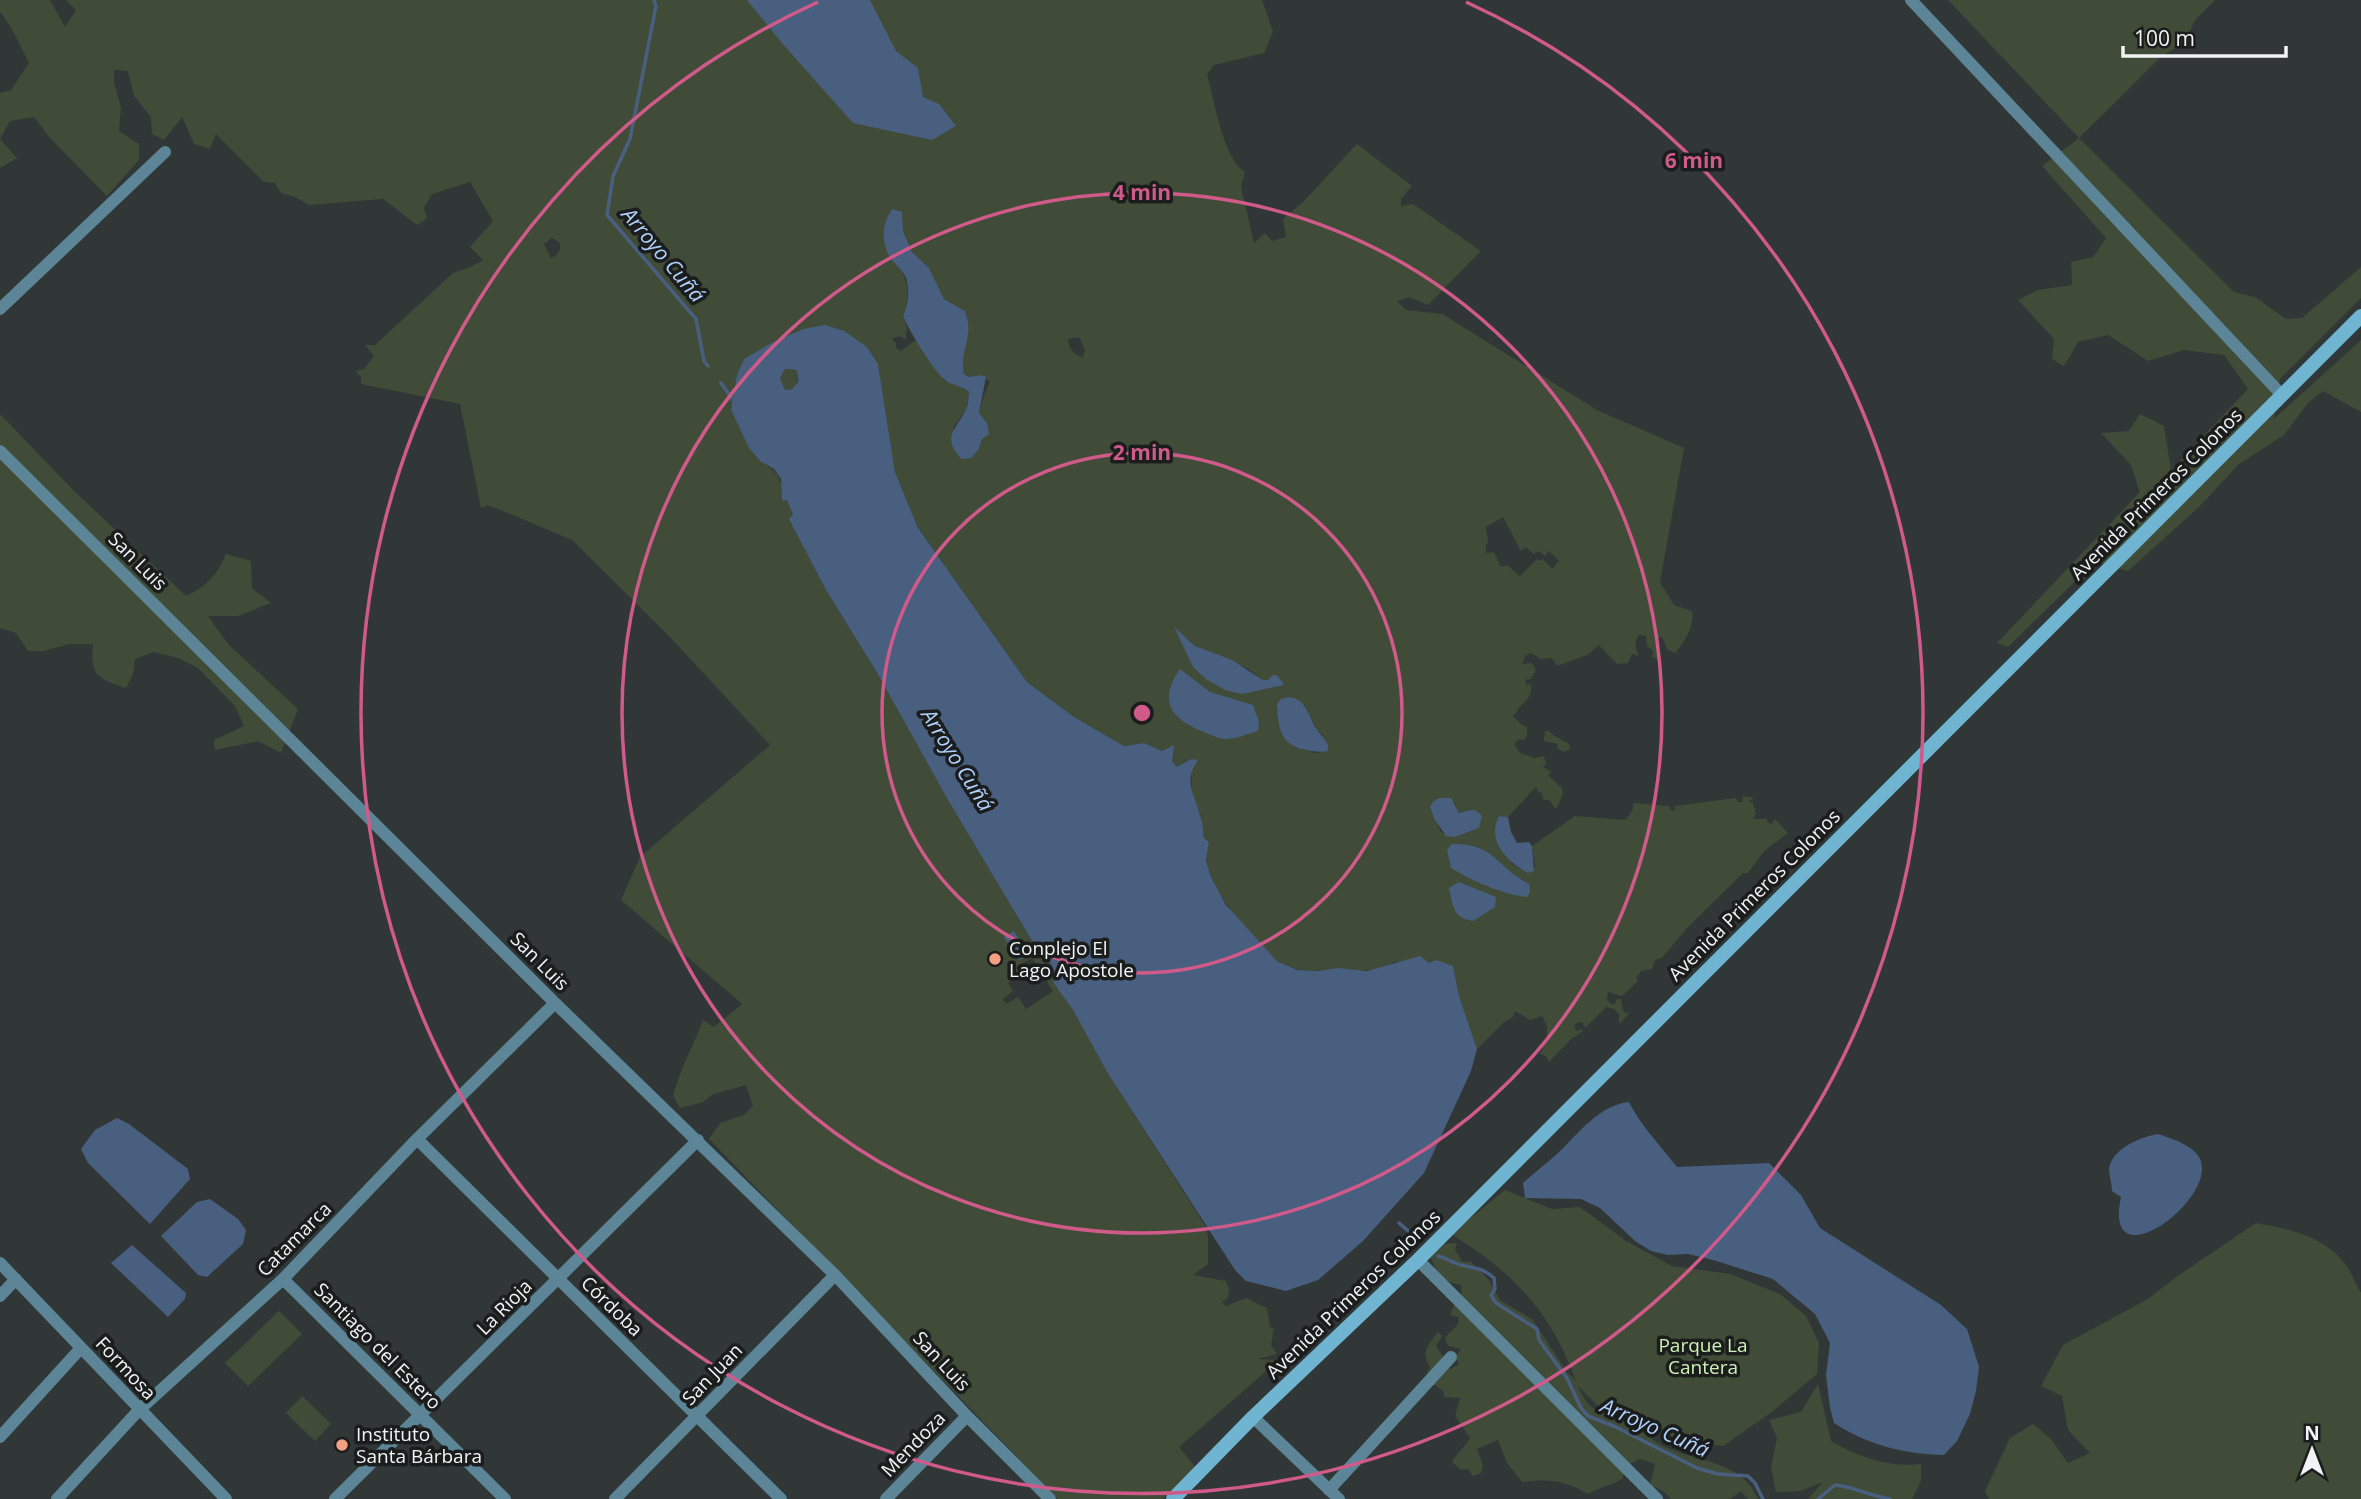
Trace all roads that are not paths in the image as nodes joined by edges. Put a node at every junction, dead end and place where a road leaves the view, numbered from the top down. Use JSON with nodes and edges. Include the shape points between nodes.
{"nodes":[{"id":1,"x":1910,"y":0,"type":"edge"},
{"id":2,"x":165,"y":152,"type":"dead end"},
{"id":3,"x":0,"y":309,"type":"edge"},
{"id":4,"x":2361,"y":316,"type":"edge"},
{"id":5,"x":2282,"y":396,"type":"junction"},
{"id":6,"x":0,"y":452,"type":"edge"},
{"id":7,"x":555,"y":1003,"type":"junction"},
{"id":8,"x":417,"y":1139,"type":"junction"},
{"id":9,"x":698,"y":1140,"type":"junction"},
{"id":10,"x":1418,"y":1259,"type":"junction"},
{"id":11,"x":0,"y":1263,"type":"edge"},
{"id":12,"x":835,"y":1275,"type":"junction"},
{"id":13,"x":16,"y":1279,"type":"junction"},
{"id":14,"x":283,"y":1279,"type":"junction"},
{"id":15,"x":558,"y":1280,"type":"junction"},
{"id":16,"x":0,"y":1296,"type":"edge"},
{"id":17,"x":81,"y":1348,"type":"junction"},
{"id":18,"x":1451,"y":1357,"type":"dead end"},
{"id":19,"x":139,"y":1410,"type":"junction"},
{"id":20,"x":421,"y":1416,"type":"junction"},
{"id":21,"x":967,"y":1416,"type":"junction"},
{"id":22,"x":698,"y":1417,"type":"junction"},
{"id":23,"x":1252,"y":1417,"type":"junction"},
{"id":24,"x":0,"y":1437,"type":"edge"},
{"id":25,"x":1334,"y":1494,"type":"edge"},
{"id":26,"x":57,"y":1499,"type":"edge"},
{"id":27,"x":226,"y":1499,"type":"edge"},
{"id":28,"x":335,"y":1499,"type":"edge"},
{"id":29,"x":505,"y":1499,"type":"edge"},
{"id":30,"x":615,"y":1499,"type":"edge"},
{"id":31,"x":781,"y":1499,"type":"edge"},
{"id":32,"x":886,"y":1499,"type":"edge"},
{"id":33,"x":1050,"y":1499,"type":"edge"},
{"id":34,"x":1173,"y":1499,"type":"edge"},
{"id":35,"x":1657,"y":1499,"type":"edge"}],
"edges":[{"from":1,"to":5,"type":"street"},
{"from":2,"to":3,"type":"street"},
{"from":4,"to":5,"type":"street","name":"Avenida Primeros Colonos"},
{"from":5,"to":10,"type":"street","name":"Avenida Primeros Colonos"},
{"from":6,"to":7,"type":"street","name":"San Luis"},
{"from":7,"to":8,"type":"street","name":"Catamarca"},
{"from":7,"to":9,"type":"street","name":"San Luis"},
{"from":8,"to":14,"type":"street","name":"Catamarca"},
{"from":8,"to":15,"type":"street","name":"Córdoba"},
{"from":9,"to":12,"type":"street","name":"San Luis"},
{"from":9,"to":15,"type":"street","name":"La Rioja"},
{"from":10,"to":23,"type":"street","name":"Avenida Primeros Colonos"},
{"from":10,"to":35,"type":"street"},
{"from":11,"to":13,"type":"street","name":"Formosa"},
{"from":12,"to":21,"type":"street","name":"San Luis"},
{"from":12,"to":22,"type":"street","name":"San Juan"},
{"from":13,"to":16,"type":"street"},
{"from":13,"to":17,"type":"street","name":"Formosa"},
{"from":14,"to":19,"type":"street","name":"Catamarca"},
{"from":14,"to":20,"type":"street","name":"Santiago del Estero"},
{"from":15,"to":20,"type":"street","name":"La Rioja"},
{"from":15,"to":22,"type":"street","name":"Córdoba"},
{"from":17,"to":19,"type":"street","name":"Formosa"},
{"from":17,"to":24,"type":"street"},
{"from":18,"to":25,"type":"street"},
{"from":19,"to":26,"type":"street","name":"Catamarca"},
{"from":19,"to":27,"type":"street","name":"Formosa"},
{"from":20,"to":28,"type":"street","name":"La Rioja"},
{"from":20,"to":29,"type":"street","name":"Santiago del Estero"},
{"from":21,"to":32,"type":"street","name":"Mendoza"},
{"from":21,"to":33,"type":"street","name":"San Luis"},
{"from":22,"to":30,"type":"street","name":"San Juan"},
{"from":22,"to":31,"type":"street","name":"Córdoba"},
{"from":23,"to":25,"type":"street"},
{"from":23,"to":34,"type":"street","name":"Avenida Primeros Colonos"}]}
